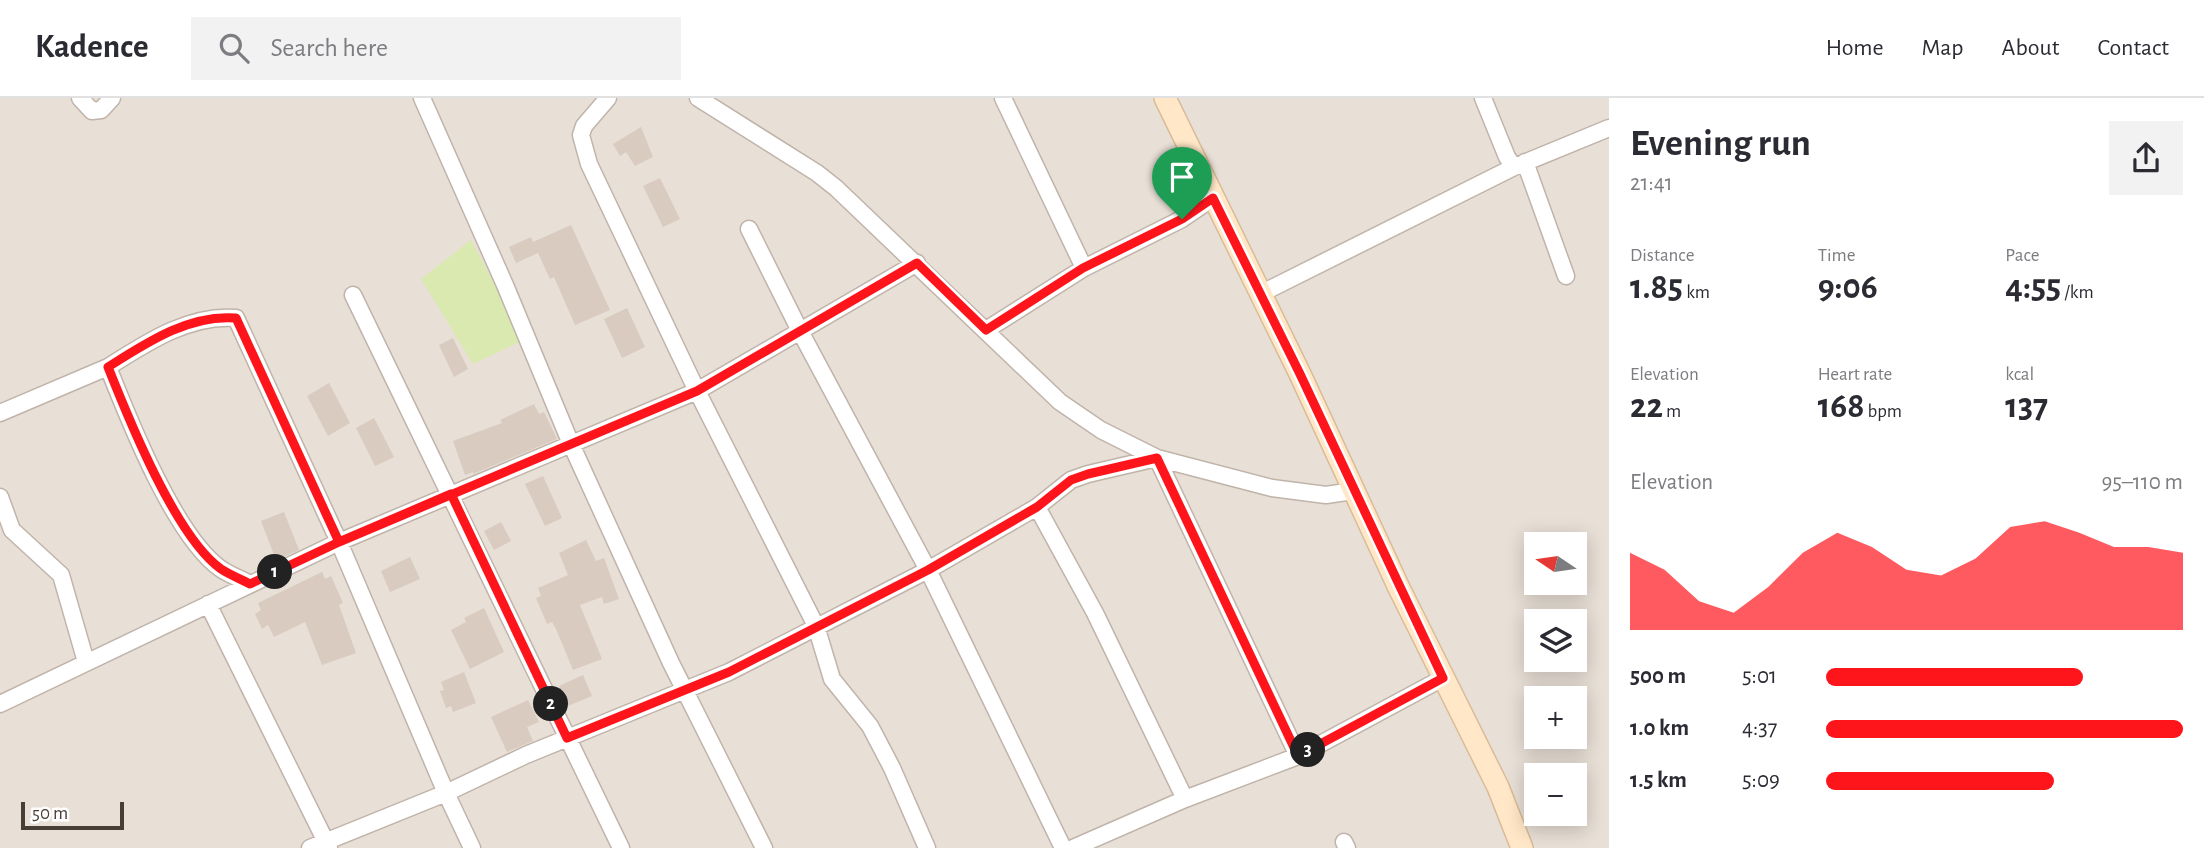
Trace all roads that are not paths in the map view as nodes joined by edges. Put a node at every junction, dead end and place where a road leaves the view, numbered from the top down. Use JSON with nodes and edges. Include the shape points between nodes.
{"nodes":[{"id":1,"x":80,"y":98,"type":"edge"},
{"id":2,"x":111,"y":98,"type":"edge"},
{"id":3,"x":422,"y":98,"type":"edge"},
{"id":4,"x":608,"y":98,"type":"edge"},
{"id":5,"x":1003,"y":98,"type":"edge"},
{"id":6,"x":1165,"y":98,"type":"edge"},
{"id":7,"x":1483,"y":98,"type":"edge"},
{"id":8,"x":710,"y":100,"type":"edge"},
{"id":9,"x":1609,"y":128,"type":"edge"},
{"id":10,"x":1519,"y":165,"type":"junction"},
{"id":11,"x":1213,"y":198,"type":"junction"},
{"id":12,"x":749,"y":229,"type":"dead end"},
{"id":13,"x":917,"y":263,"type":"junction"},
{"id":14,"x":1083,"y":268,"type":"junction"},
{"id":15,"x":1566,"y":276,"type":"dead end"},
{"id":16,"x":1260,"y":294,"type":"junction"},
{"id":17,"x":353,"y":295,"type":"dead end"},
{"id":18,"x":986,"y":330,"type":"junction"},
{"id":19,"x":800,"y":331,"type":"junction"},
{"id":20,"x":108,"y":367,"type":"junction"},
{"id":21,"x":697,"y":391,"type":"junction"},
{"id":22,"x":0,"y":414,"type":"edge"},
{"id":23,"x":571,"y":444,"type":"junction"},
{"id":24,"x":1157,"y":458,"type":"junction"},
{"id":25,"x":1353,"y":491,"type":"junction"},
{"id":26,"x":451,"y":494,"type":"junction"},
{"id":27,"x":0,"y":497,"type":"edge"},
{"id":28,"x":1037,"y":507,"type":"junction"},
{"id":29,"x":339,"y":542,"type":"junction"},
{"id":30,"x":928,"y":570,"type":"junction"},
{"id":31,"x":250,"y":584,"type":"junction"},
{"id":32,"x":208,"y":604,"type":"junction"},
{"id":33,"x":816,"y":626,"type":"junction"},
{"id":34,"x":86,"y":662,"type":"junction"},
{"id":35,"x":1443,"y":678,"type":"junction"},
{"id":36,"x":686,"y":691,"type":"junction"},
{"id":37,"x":0,"y":704,"type":"edge"},
{"id":38,"x":567,"y":738,"type":"junction"},
{"id":39,"x":1298,"y":756,"type":"junction"},
{"id":40,"x":446,"y":793,"type":"junction"},
{"id":41,"x":1185,"y":799,"type":"junction"},
{"id":42,"x":327,"y":845,"type":"edge"},
{"id":43,"x":310,"y":848,"type":"edge"},
{"id":44,"x":472,"y":848,"type":"edge"},
{"id":45,"x":621,"y":848,"type":"edge"},
{"id":46,"x":764,"y":848,"type":"edge"},
{"id":47,"x":927,"y":848,"type":"edge"},
{"id":48,"x":1063,"y":848,"type":"edge"},
{"id":49,"x":1073,"y":848,"type":"edge"},
{"id":50,"x":1522,"y":848,"type":"edge"}],
"edges":[{"from":1,"to":2,"type":"street","via":[[92,111],[101,110]]},
{"from":3,"to":23,"type":"street"},
{"from":4,"to":21,"type":"street","via":[[580,135],[589,164]]},
{"from":5,"to":14,"type":"street"},
{"from":6,"to":11,"type":"street"},
{"from":7,"to":10,"type":"street","via":[[1507,157]]},
{"from":8,"to":13,"type":"street","via":[[817,173]]},
{"from":9,"to":10,"type":"street"},
{"from":10,"to":15,"type":"street"},
{"from":10,"to":16,"type":"street"},
{"from":11,"to":14,"type":"street","via":[[1182,219]]},
{"from":11,"to":16,"type":"street"},
{"from":12,"to":19,"type":"street"},
{"from":13,"to":18,"type":"street"},
{"from":13,"to":19,"type":"street"},
{"from":14,"to":18,"type":"street"},
{"from":16,"to":25,"type":"street"},
{"from":17,"to":26,"type":"street"},
{"from":18,"to":24,"type":"street","via":[[1060,402],[1101,430]]},
{"from":19,"to":21,"type":"street"},
{"from":19,"to":30,"type":"street"},
{"from":20,"to":22,"type":"street"},
{"from":20,"to":29,"type":"street","via":[[158,336],[210,318],[236,318]]},
{"from":20,"to":31,"type":"street","via":[[153,469],[191,538],[220,568]]},
{"from":21,"to":23,"type":"street"},
{"from":21,"to":33,"type":"street"},
{"from":23,"to":26,"type":"street"},
{"from":23,"to":36,"type":"street"},
{"from":24,"to":25,"type":"street","via":[[1285,490],[1326,495]]},
{"from":24,"to":28,"type":"street","via":[[1071,480]]},
{"from":24,"to":39,"type":"street"},
{"from":25,"to":35,"type":"street"},
{"from":26,"to":29,"type":"street"},
{"from":26,"to":38,"type":"street"},
{"from":27,"to":34,"type":"street","via":[[12,530],[61,575]]},
{"from":28,"to":30,"type":"street"},
{"from":28,"to":41,"type":"street","via":[[1095,613]]},
{"from":29,"to":31,"type":"street"},
{"from":29,"to":40,"type":"street"},
{"from":30,"to":33,"type":"street"},
{"from":30,"to":48,"type":"street"},
{"from":31,"to":32,"type":"street"},
{"from":32,"to":34,"type":"street"},
{"from":32,"to":42,"type":"street"},
{"from":33,"to":36,"type":"street"},
{"from":33,"to":47,"type":"street","via":[[832,679],[870,726]]},
{"from":34,"to":37,"type":"street"},
{"from":35,"to":39,"type":"street"},
{"from":35,"to":50,"type":"street","via":[[1498,787]]},
{"from":36,"to":38,"type":"street"},
{"from":36,"to":46,"type":"street"},
{"from":38,"to":40,"type":"street"},
{"from":38,"to":45,"type":"street"},
{"from":39,"to":41,"type":"street"},
{"from":40,"to":42,"type":"street"},
{"from":40,"to":44,"type":"street"},
{"from":41,"to":49,"type":"street"},
{"from":42,"to":43,"type":"street"}]}
